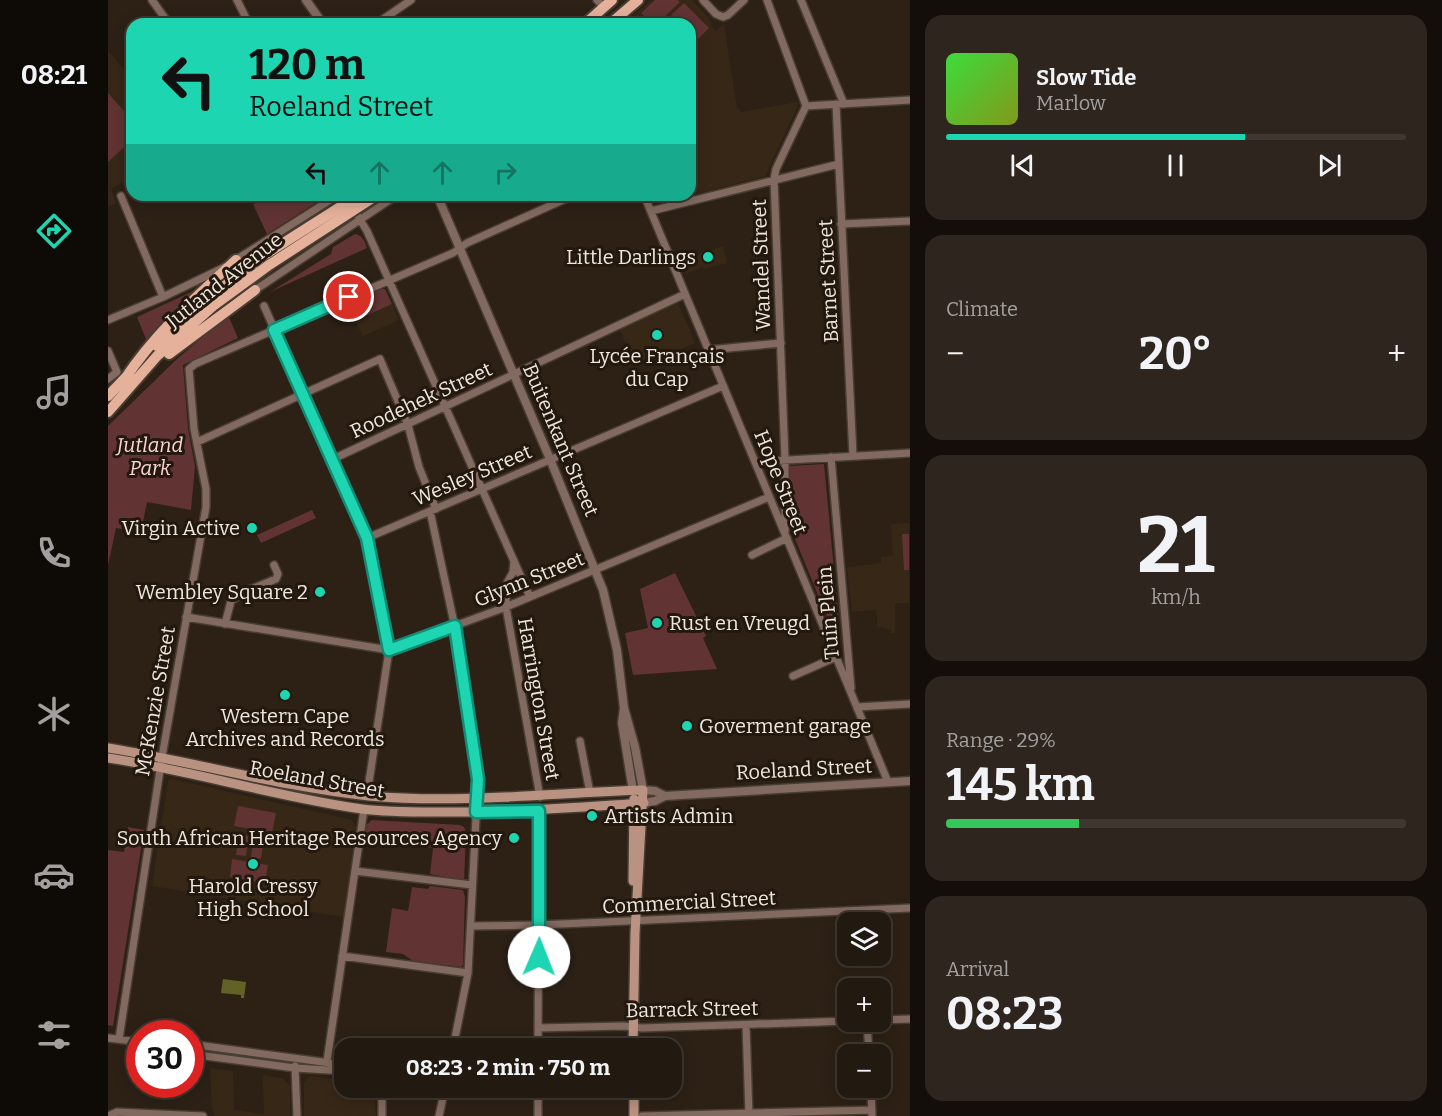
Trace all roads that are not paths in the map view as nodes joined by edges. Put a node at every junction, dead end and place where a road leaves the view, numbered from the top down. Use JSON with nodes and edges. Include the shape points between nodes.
{"nodes":[{"id":1,"x":152,"y":0,"type":"edge"},
{"id":2,"x":237,"y":0,"type":"edge"},
{"id":3,"x":306,"y":0,"type":"edge"},
{"id":4,"x":411,"y":0,"type":"edge"},
{"id":5,"x":638,"y":0,"type":"edge"},
{"id":6,"x":703,"y":0,"type":"edge"},
{"id":7,"x":744,"y":0,"type":"edge"},
{"id":8,"x":767,"y":0,"type":"edge"},
{"id":9,"x":801,"y":0,"type":"edge"},
{"id":10,"x":604,"y":2,"type":"edge"},
{"id":11,"x":165,"y":18,"type":"edge"},
{"id":12,"x":246,"y":18,"type":"edge"},
{"id":13,"x":318,"y":18,"type":"edge"},
{"id":14,"x":385,"y":18,"type":"edge"},
{"id":15,"x":590,"y":18,"type":"edge"},
{"id":16,"x":617,"y":18,"type":"edge"},
{"id":17,"x":909,"y":100,"type":"edge"},
{"id":18,"x":840,"y":104,"type":"junction"},
{"id":19,"x":806,"y":106,"type":"junction"},
{"id":20,"x":839,"y":164,"type":"junction"},
{"id":21,"x":774,"y":179,"type":"junction"},
{"id":22,"x":121,"y":196,"type":"dead end"},
{"id":23,"x":696,"y":199,"type":"edge"},
{"id":24,"x":329,"y":201,"type":"edge"},
{"id":25,"x":348,"y":201,"type":"edge"},
{"id":26,"x":350,"y":201,"type":"edge"},
{"id":27,"x":368,"y":201,"type":"edge"},
{"id":28,"x":388,"y":201,"type":"edge"},
{"id":29,"x":441,"y":201,"type":"edge"},
{"id":30,"x":561,"y":201,"type":"edge"},
{"id":31,"x":647,"y":201,"type":"edge"},
{"id":32,"x":689,"y":201,"type":"edge"},
{"id":33,"x":651,"y":211,"type":"junction"},
{"id":34,"x":359,"y":219,"type":"junction"},
{"id":35,"x":909,"y":222,"type":"edge"},
{"id":36,"x":841,"y":224,"type":"junction"},
{"id":37,"x":460,"y":247,"type":"junction"},
{"id":38,"x":236,"y":260,"type":"junction"},
{"id":39,"x":389,"y":281,"type":"junction"},
{"id":40,"x":255,"y":290,"type":"joint"},
{"id":41,"x":685,"y":294,"type":"junction"},
{"id":42,"x":164,"y":297,"type":"junction"},
{"id":43,"x":210,"y":303,"type":"junction"},
{"id":44,"x":264,"y":306,"type":"dead end"},
{"id":45,"x":108,"y":320,"type":"edge"},
{"id":46,"x":274,"y":330,"type":"junction"},
{"id":47,"x":781,"y":343,"type":"junction"},
{"id":48,"x":708,"y":350,"type":"junction"},
{"id":49,"x":108,"y":351,"type":"edge"},
{"id":50,"x":142,"y":374,"type":"junction"},
{"id":51,"x":513,"y":375,"type":"junction"},
{"id":52,"x":120,"y":376,"type":"junction"},
{"id":53,"x":108,"y":379,"type":"edge"},
{"id":54,"x":723,"y":386,"type":"junction"},
{"id":55,"x":303,"y":393,"type":"junction"},
{"id":56,"x":108,"y":396,"type":"edge"},
{"id":57,"x":445,"y":407,"type":"junction"},
{"id":58,"x":108,"y":412,"type":"edge"},
{"id":59,"x":408,"y":425,"type":"junction"},
{"id":60,"x":197,"y":442,"type":"junction"},
{"id":61,"x":909,"y":453,"type":"edge"},
{"id":62,"x":853,"y":456,"type":"junction"},
{"id":63,"x":831,"y":457,"type":"junction"},
{"id":64,"x":333,"y":459,"type":"junction"},
{"id":65,"x":550,"y":459,"type":"junction"},
{"id":66,"x":785,"y":459,"type":"junction"},
{"id":67,"x":755,"y":462,"type":"junction"},
{"id":68,"x":482,"y":490,"type":"junction"},
{"id":69,"x":769,"y":497,"type":"junction"},
{"id":70,"x":433,"y":510,"type":"junction"},
{"id":71,"x":786,"y":536,"type":"junction"},
{"id":72,"x":367,"y":538,"type":"junction"},
{"id":73,"x":752,"y":555,"type":"dead end"},
{"id":74,"x":514,"y":558,"type":"junction"},
{"id":75,"x":274,"y":566,"type":"dead end"},
{"id":76,"x":595,"y":570,"type":"junction"},
{"id":77,"x":530,"y":597,"type":"junction"},
{"id":78,"x":506,"y":607,"type":"junction"},
{"id":79,"x":186,"y":617,"type":"junction"},
{"id":80,"x":225,"y":624,"type":"junction"},
{"id":81,"x":455,"y":626,"type":"junction"},
{"id":82,"x":389,"y":650,"type":"junction"},
{"id":83,"x":836,"y":657,"type":"junction"},
{"id":84,"x":793,"y":676,"type":"dead end"},
{"id":85,"x":852,"y":695,"type":"junction"},
{"id":86,"x":909,"y":704,"type":"edge"},
{"id":87,"x":857,"y":707,"type":"junction"},
{"id":88,"x":580,"y":741,"type":"dead end"},
{"id":89,"x":108,"y":749,"type":"edge"},
{"id":90,"x":162,"y":757,"type":"junction"},
{"id":91,"x":108,"y":758,"type":"edge"},
{"id":92,"x":160,"y":767,"type":"junction"},
{"id":93,"x":909,"y":781,"type":"edge"},
{"id":94,"x":888,"y":782,"type":"junction"},
{"id":95,"x":638,"y":790,"type":"junction"},
{"id":96,"x":591,"y":793,"type":"junction"},
{"id":97,"x":367,"y":795,"type":"junction"},
{"id":98,"x":665,"y":795,"type":"junction"},
{"id":99,"x":540,"y":796,"type":"junction"},
{"id":100,"x":476,"y":797,"type":"junction"},
{"id":101,"x":639,"y":804,"type":"junction"},
{"id":102,"x":364,"y":809,"type":"junction"},
{"id":103,"x":539,"y":811,"type":"junction"},
{"id":104,"x":476,"y":812,"type":"junction"},
{"id":105,"x":355,"y":871,"type":"junction"},
{"id":106,"x":472,"y":885,"type":"junction"},
{"id":107,"x":909,"y":908,"type":"edge"},
{"id":108,"x":635,"y":921,"type":"junction"},
{"id":109,"x":539,"y":925,"type":"junction"},
{"id":110,"x":471,"y":926,"type":"junction"},
{"id":111,"x":342,"y":956,"type":"junction"},
{"id":112,"x":468,"y":973,"type":"junction"},
{"id":113,"x":909,"y":1019,"type":"edge"},
{"id":114,"x":891,"y":1020,"type":"edge"},
{"id":115,"x":837,"y":1021,"type":"edge"},
{"id":116,"x":746,"y":1025,"type":"junction"},
{"id":117,"x":633,"y":1027,"type":"junction"},
{"id":118,"x":538,"y":1028,"type":"junction"},
{"id":119,"x":108,"y":1038,"type":"edge"},
{"id":120,"x":455,"y":1038,"type":"edge"},
{"id":121,"x":538,"y":1038,"type":"edge"},
{"id":122,"x":633,"y":1038,"type":"edge"},
{"id":123,"x":118,"y":1039,"type":"junction"},
{"id":124,"x":126,"y":1040,"type":"edge"},
{"id":125,"x":204,"y":1046,"type":"edge"},
{"id":126,"x":204,"y":1056,"type":"edge"},
{"id":127,"x":296,"y":1057,"type":"junction"},
{"id":128,"x":327,"y":1061,"type":"junction"},
{"id":129,"x":334,"y":1063,"type":"edge"},
{"id":130,"x":295,"y":1068,"type":"junction"},
{"id":131,"x":334,"y":1070,"type":"edge"},
{"id":132,"x":382,"y":1098,"type":"edge"},
{"id":133,"x":443,"y":1098,"type":"edge"},
{"id":134,"x":538,"y":1098,"type":"edge"},
{"id":135,"x":634,"y":1098,"type":"edge"},
{"id":136,"x":871,"y":1098,"type":"edge"},
{"id":137,"x":872,"y":1113,"type":"edge"},
{"id":138,"x":749,"y":1114,"type":"edge"},
{"id":139,"x":108,"y":1116,"type":"edge"},
{"id":140,"x":203,"y":1116,"type":"edge"},
{"id":141,"x":297,"y":1116,"type":"edge"},
{"id":142,"x":382,"y":1116,"type":"edge"},
{"id":143,"x":439,"y":1116,"type":"edge"},
{"id":144,"x":538,"y":1116,"type":"edge"},
{"id":145,"x":634,"y":1116,"type":"edge"},
{"id":146,"x":642,"y":1116,"type":"edge"}],
"edges":[{"from":1,"to":11,"type":"street"},
{"from":2,"to":12,"type":"street"},
{"from":3,"to":13,"type":"street"},
{"from":4,"to":14,"type":"street"},
{"from":5,"to":16,"type":"main road"},
{"from":6,"to":7,"type":"street","via":[[723,17]]},
{"from":8,"to":19,"type":"street"},
{"from":9,"to":18,"type":"street","name":"Barnet Street"},
{"from":10,"to":15,"type":"main road"},
{"from":17,"to":18,"type":"street"},
{"from":18,"to":19,"type":"street"},
{"from":18,"to":20,"type":"street","name":"Barnet Street"},
{"from":19,"to":21,"type":"street","name":"Wandel Street"},
{"from":20,"to":21,"type":"street"},
{"from":20,"to":36,"type":"street","name":"Barnet Street"},
{"from":21,"to":23,"type":"street"},
{"from":21,"to":47,"type":"street","name":"Wandel Street"},
{"from":22,"to":42,"type":"street"},
{"from":24,"to":38,"type":"street"},
{"from":25,"to":34,"type":"street"},
{"from":26,"to":43,"type":"main road","name":"Jutland Avenue","bridge":true,"via":[[263,256]]},
{"from":27,"to":43,"type":"main road","name":"Jutland Avenue","bridge":true},
{"from":28,"to":34,"type":"street"},
{"from":29,"to":37,"type":"street","name":"Buitenkant Street"},
{"from":30,"to":37,"type":"street"},
{"from":31,"to":33,"type":"street","name":"Hope Street"},
{"from":32,"to":33,"type":"street"},
{"from":33,"to":41,"type":"street","name":"Hope Street"},
{"from":34,"to":39,"type":"street"},
{"from":34,"to":40,"type":"street"},
{"from":35,"to":36,"type":"street"},
{"from":36,"to":62,"type":"street","name":"Barnet Street"},
{"from":37,"to":39,"type":"street"},
{"from":37,"to":51,"type":"street","name":"Buitenkant Street"},
{"from":38,"to":42,"type":"street"},
{"from":38,"to":52,"type":"main road","via":[[166,325]]},
{"from":39,"to":46,"type":"street"},
{"from":39,"to":57,"type":"street"},
{"from":40,"to":50,"type":"main road"},
{"from":41,"to":48,"type":"street","name":"Hope Street"},
{"from":41,"to":51,"type":"street","name":"Roodehek Street"},
{"from":42,"to":45,"type":"street"},
{"from":43,"to":50,"type":"main road","name":"Jutland Avenue"},
{"from":43,"to":52,"type":"main road","name":"Jutland Avenue"},
{"from":44,"to":46,"type":"street"},
{"from":46,"to":55,"type":"street"},
{"from":46,"to":60,"type":"street","name":"McKenzie Street","via":[[189,369]]},
{"from":47,"to":48,"type":"street"},
{"from":47,"to":66,"type":"street","name":"Wandel Street"},
{"from":48,"to":54,"type":"street","name":"Hope Street"},
{"from":49,"to":52,"type":"street"},
{"from":50,"to":58,"type":"main road","name":"Jutland Avenue"},
{"from":51,"to":57,"type":"street","name":"Roodehek Street"},
{"from":51,"to":65,"type":"street","name":"Buitenkant Street"},
{"from":52,"to":53,"type":"street"},
{"from":52,"to":56,"type":"main road","name":"Jutland Avenue"},
{"from":54,"to":65,"type":"street","name":"Wesley Street"},
{"from":54,"to":67,"type":"street","name":"Hope Street"},
{"from":55,"to":59,"type":"street","via":[[380,359]]},
{"from":55,"to":60,"type":"street"},
{"from":55,"to":64,"type":"street"},
{"from":57,"to":59,"type":"street","name":"Roodehek Street"},
{"from":57,"to":68,"type":"street"},
{"from":59,"to":64,"type":"street","name":"Roodehek Street"},
{"from":59,"to":70,"type":"street"},
{"from":60,"to":79,"type":"street","name":"McKenzie Street","via":[[206,507]]},
{"from":61,"to":62,"type":"street"},
{"from":62,"to":63,"type":"street"},
{"from":63,"to":66,"type":"street"},
{"from":63,"to":85,"type":"street","name":"Tuin Plein"},
{"from":64,"to":72,"type":"street"},
{"from":65,"to":68,"type":"street","name":"Wesley Street"},
{"from":65,"to":76,"type":"street","name":"Buitenkant Street"},
{"from":66,"to":67,"type":"street"},
{"from":66,"to":71,"type":"street","name":"Wandel Street"},
{"from":67,"to":69,"type":"street","name":"Hope Street"},
{"from":68,"to":70,"type":"street","name":"Wesley Street"},
{"from":68,"to":74,"type":"street"},
{"from":69,"to":71,"type":"street","name":"Hope Street"},
{"from":69,"to":76,"type":"street","name":"Glynn Street"},
{"from":70,"to":72,"type":"street","name":"Wesley Street"},
{"from":70,"to":81,"type":"street"},
{"from":71,"to":73,"type":"street"},
{"from":71,"to":83,"type":"street","name":"Hope Street"},
{"from":72,"to":82,"type":"street"},
{"from":74,"to":77,"type":"street"},
{"from":74,"to":78,"type":"street","name":"Harrington Street","via":[[513,572],[506,585]]},
{"from":75,"to":80,"type":"street","via":[[276,579],[231,601]]},
{"from":76,"to":77,"type":"street","name":"Glynn Street"},
{"from":76,"to":95,"type":"street","name":"Buitenkant Street","via":[[612,623],[624,708],[622,723]]},
{"from":77,"to":78,"type":"street","name":"Glynn Street"},
{"from":78,"to":81,"type":"street","name":"Glynn Street"},
{"from":78,"to":99,"type":"street","name":"Harrington Street"},
{"from":79,"to":80,"type":"street","name":"Glynn Street"},
{"from":79,"to":90,"type":"street","name":"McKenzie Street"},
{"from":80,"to":82,"type":"street","name":"Glynn Street"},
{"from":81,"to":82,"type":"street","name":"Glynn Street"},
{"from":81,"to":100,"type":"street","via":[[478,779]]},
{"from":82,"to":97,"type":"street"},
{"from":83,"to":84,"type":"street"},
{"from":83,"to":85,"type":"street","name":"Hope Street"},
{"from":85,"to":87,"type":"street","name":"Hope Street"},
{"from":86,"to":87,"type":"street"},
{"from":87,"to":94,"type":"street","name":"Hope Street"},
{"from":88,"to":96,"type":"street"},
{"from":89,"to":90,"type":"main road","name":"Roeland Street"},
{"from":90,"to":92,"type":"street","name":"McKenzie Street"},
{"from":90,"to":97,"type":"main road","name":"Roeland Street"},
{"from":91,"to":92,"type":"main road","name":"Roeland Street"},
{"from":92,"to":102,"type":"main road","name":"Roeland Street"},
{"from":92,"to":123,"type":"street","name":"McKenzie Street"},
{"from":93,"to":94,"type":"street","name":"Roeland Street"},
{"from":94,"to":98,"type":"street","name":"Roeland Street"},
{"from":95,"to":96,"type":"main road","name":"Roeland Street"},
{"from":95,"to":98,"type":"street","name":"Roeland Street"},
{"from":95,"to":101,"type":"main road","name":"Buitenkant Street"},
{"from":96,"to":99,"type":"main road","name":"Roeland Street"},
{"from":97,"to":100,"type":"main road","name":"Roeland Street"},
{"from":98,"to":101,"type":"street","name":"Roeland Street"},
{"from":99,"to":100,"type":"main road","name":"Roeland Street"},
{"from":100,"to":104,"type":"street"},
{"from":101,"to":103,"type":"main road","name":"Roeland Street"},
{"from":101,"to":108,"type":"main road","name":"Buitenkant Street"},
{"from":102,"to":104,"type":"main road","name":"Roeland Street"},
{"from":102,"to":105,"type":"street"},
{"from":103,"to":104,"type":"main road","name":"Roeland Street"},
{"from":103,"to":109,"type":"street","name":"Harrington Street"},
{"from":104,"to":106,"type":"street"},
{"from":105,"to":106,"type":"street"},
{"from":105,"to":111,"type":"street"},
{"from":106,"to":110,"type":"street"},
{"from":107,"to":108,"type":"street","name":"Commercial Street"},
{"from":108,"to":109,"type":"street","name":"Commercial Street"},
{"from":108,"to":117,"type":"main road","name":"Buitenkant Street"},
{"from":109,"to":110,"type":"street","name":"Commercial Street"},
{"from":109,"to":118,"type":"street","name":"Harrington Street"},
{"from":110,"to":112,"type":"street"},
{"from":111,"to":112,"type":"street"},
{"from":111,"to":128,"type":"street"},
{"from":112,"to":120,"type":"street"},
{"from":113,"to":114,"type":"street"},
{"from":115,"to":116,"type":"street","name":"Barrack Street"},
{"from":116,"to":117,"type":"street","name":"Barrack Street"},
{"from":116,"to":138,"type":"street"},
{"from":117,"to":118,"type":"street","name":"Barrack Street"},
{"from":117,"to":122,"type":"main road","name":"Buitenkant Street"},
{"from":118,"to":121,"type":"street","name":"Harrington Street"},
{"from":119,"to":123,"type":"street"},
{"from":123,"to":124,"type":"street"},
{"from":125,"to":127,"type":"street"},
{"from":126,"to":130,"type":"street"},
{"from":127,"to":128,"type":"street"},
{"from":127,"to":130,"type":"street"},
{"from":128,"to":129,"type":"street"},
{"from":130,"to":131,"type":"street"},
{"from":130,"to":141,"type":"street"},
{"from":132,"to":142,"type":"street"},
{"from":133,"to":143,"type":"street"},
{"from":134,"to":144,"type":"street"},
{"from":135,"to":145,"type":"main road"},
{"from":136,"to":137,"type":"street"},
{"from":137,"to":138,"type":"street"},
{"from":138,"to":146,"type":"street"},
{"from":139,"to":140,"type":"street","via":[[117,1112]]}]}
